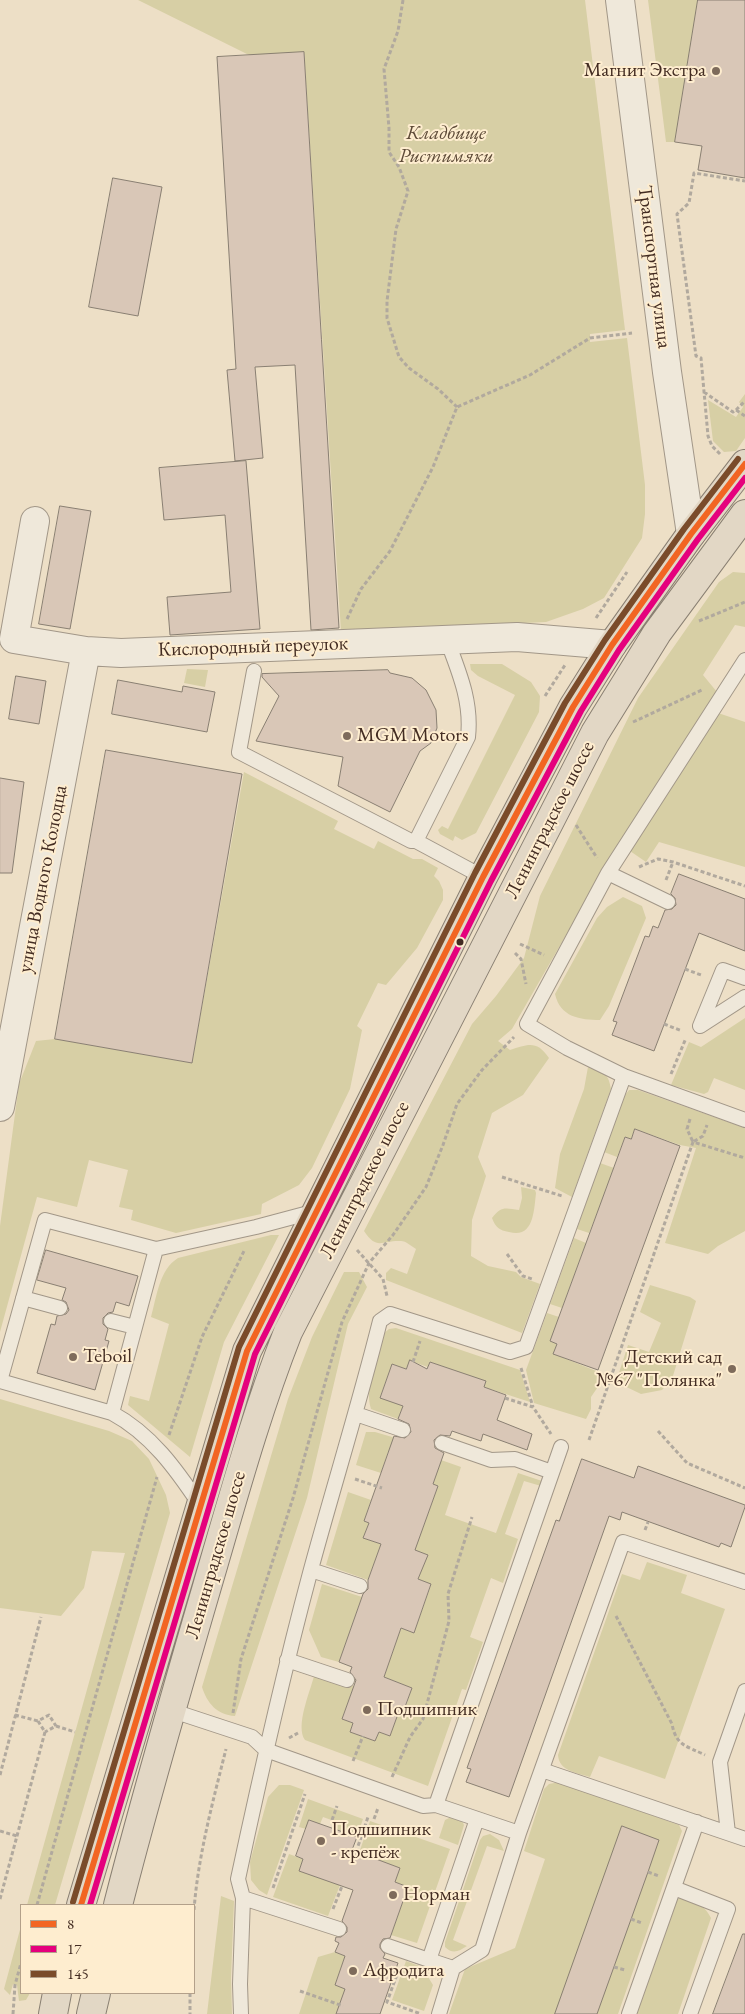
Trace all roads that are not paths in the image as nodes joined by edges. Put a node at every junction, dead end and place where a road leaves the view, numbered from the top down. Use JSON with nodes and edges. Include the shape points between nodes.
{"nodes":[{"id":1,"x":620,"y":0,"type":"edge"},
{"id":2,"x":735,"y":460,"type":"edge"},
{"id":3,"x":35,"y":521,"type":"dead end"},
{"id":4,"x":741,"y":530,"type":"edge"},
{"id":5,"x":691,"y":534,"type":"junction"},
{"id":6,"x":447,"y":640,"type":"junction"},
{"id":7,"x":612,"y":645,"type":"junction"},
{"id":8,"x":86,"y":651,"type":"junction"},
{"id":9,"x":745,"y":660,"type":"edge"},
{"id":10,"x":254,"y":671,"type":"dead end"},
{"id":11,"x":416,"y":841,"type":"junction"},
{"id":12,"x":612,"y":875,"type":"junction"},
{"id":13,"x":483,"y":877,"type":"junction"},
{"id":14,"x":668,"y":902,"type":"dead end"},
{"id":15,"x":745,"y":978,"type":"edge"},
{"id":16,"x":745,"y":997,"type":"edge"},
{"id":17,"x":624,"y":1076,"type":"junction"},
{"id":18,"x":0,"y":1107,"type":"edge"},
{"id":19,"x":745,"y":1120,"type":"edge"},
{"id":20,"x":319,"y":1210,"type":"junction"},
{"id":21,"x":156,"y":1249,"type":"junction"},
{"id":22,"x":23,"y":1298,"type":"junction"},
{"id":23,"x":60,"y":1308,"type":"dead end"},
{"id":24,"x":111,"y":1321,"type":"dead end"},
{"id":25,"x":135,"y":1327,"type":"junction"},
{"id":26,"x":112,"y":1413,"type":"junction"},
{"id":27,"x":356,"y":1414,"type":"junction"},
{"id":28,"x":403,"y":1430,"type":"dead end"},
{"id":29,"x":442,"y":1444,"type":"dead end"},
{"id":30,"x":561,"y":1447,"type":"road end"},
{"id":31,"x":552,"y":1472,"type":"junction"},
{"id":32,"x":200,"y":1505,"type":"junction"},
{"id":33,"x":311,"y":1570,"type":"junction"},
{"id":34,"x":745,"y":1582,"type":"edge"},
{"id":35,"x":360,"y":1586,"type":"dead end"},
{"id":36,"x":287,"y":1660,"type":"junction"},
{"id":37,"x":347,"y":1680,"type":"dead end"},
{"id":38,"x":745,"y":1691,"type":"edge"},
{"id":39,"x":170,"y":1710,"type":"junction"},
{"id":40,"x":266,"y":1750,"type":"junction"},
{"id":41,"x":542,"y":1770,"type":"junction"},
{"id":42,"x":436,"y":1805,"type":"junction"},
{"id":43,"x":477,"y":1819,"type":"junction"},
{"id":44,"x":697,"y":1822,"type":"junction"},
{"id":45,"x":519,"y":1833,"type":"junction"},
{"id":46,"x":728,"y":1833,"type":"junction"},
{"id":47,"x":745,"y":1839,"type":"edge"},
{"id":48,"x":674,"y":1888,"type":"junction"},
{"id":49,"x":243,"y":1898,"type":"junction"},
{"id":50,"x":81,"y":1904,"type":"edge"},
{"id":51,"x":118,"y":1904,"type":"edge"},
{"id":52,"x":339,"y":1929,"type":"dead end"},
{"id":53,"x":388,"y":1946,"type":"dead end"},
{"id":54,"x":430,"y":1960,"type":"junction"},
{"id":55,"x":453,"y":1968,"type":"junction"},
{"id":56,"x":57,"y":1994,"type":"edge"},
{"id":57,"x":96,"y":1994,"type":"edge"},
{"id":58,"x":52,"y":2014,"type":"edge"},
{"id":59,"x":91,"y":2014,"type":"edge"},
{"id":60,"x":241,"y":2014,"type":"edge"},
{"id":61,"x":439,"y":2014,"type":"edge"},
{"id":62,"x":629,"y":2014,"type":"edge"},
{"id":63,"x":690,"y":2014,"type":"edge"}],
"edges":[{"from":1,"to":5,"type":"street","name":"Транспортная улица"},
{"from":2,"to":5,"type":"main road","name":"Ленинградское шоссе"},
{"from":3,"to":8,"type":"street","name":"Кислородный переулок","via":[[14,639]]},
{"from":4,"to":39,"type":"main road","name":"Ленинградское шоссе","via":[[657,633],[595,733],[288,1332],[263,1397]]},
{"from":5,"to":7,"type":"main road","name":"Ленинградское шоссе"},
{"from":6,"to":7,"type":"street","name":"Кислородный переулок","via":[[517,637]]},
{"from":6,"to":8,"type":"street","name":"Кислородный переулок","via":[[121,653]]},
{"from":6,"to":11,"type":"lane","via":[[467,699],[468,737]]},
{"from":7,"to":13,"type":"main road","name":"Ленинградское шоссе","via":[[573,707]]},
{"from":8,"to":18,"type":"street","name":"улица Водного Колодца"},
{"from":9,"to":12,"type":"lane"},
{"from":10,"to":11,"type":"lane","via":[[239,752]]},
{"from":11,"to":13,"type":"lane"},
{"from":12,"to":14,"type":"lane"},
{"from":12,"to":17,"type":"lane","via":[[527,1024]]},
{"from":13,"to":20,"type":"main road","name":"Ленинградское шоссе"},
{"from":15,"to":16,"type":"lane","via":[[723,970],[700,1026]]},
{"from":17,"to":19,"type":"lane"},
{"from":17,"to":27,"type":"lane","via":[[526,1347],[510,1352],[390,1314],[380,1321]]},
{"from":20,"to":21,"type":"lane"},
{"from":20,"to":32,"type":"main road","name":"Ленинградское шоссе","via":[[247,1351]]},
{"from":21,"to":22,"type":"lane","via":[[45,1220]]},
{"from":21,"to":25,"type":"lane"},
{"from":22,"to":23,"type":"lane"},
{"from":22,"to":26,"type":"lane","via":[[0,1381]]},
{"from":24,"to":25,"type":"lane"},
{"from":25,"to":26,"type":"lane"},
{"from":26,"to":32,"type":"lane","via":[[129,1422],[164,1453]]},
{"from":27,"to":28,"type":"lane"},
{"from":27,"to":33,"type":"lane"},
{"from":29,"to":31,"type":"lane","via":[[491,1460],[515,1460]]},
{"from":30,"to":31,"type":"lane"},
{"from":31,"to":42,"type":"lane"},
{"from":32,"to":50,"type":"main road","name":"Ленинградское шоссе"},
{"from":33,"to":35,"type":"lane"},
{"from":33,"to":36,"type":"lane"},
{"from":34,"to":41,"type":"lane","via":[[623,1542]]},
{"from":36,"to":37,"type":"lane"},
{"from":36,"to":40,"type":"lane"},
{"from":38,"to":46,"type":"lane","via":[[720,1762]]},
{"from":39,"to":40,"type":"lane","via":[[252,1737]]},
{"from":39,"to":51,"type":"main road","name":"Ленинградское шоссе"},
{"from":40,"to":42,"type":"lane","via":[[423,1806]]},
{"from":40,"to":49,"type":"lane","via":[[238,1879]]},
{"from":41,"to":44,"type":"lane"},
{"from":41,"to":45,"type":"lane"},
{"from":42,"to":43,"type":"lane"},
{"from":43,"to":45,"type":"lane"},
{"from":43,"to":54,"type":"lane"},
{"from":44,"to":46,"type":"lane"},
{"from":44,"to":48,"type":"lane"},
{"from":45,"to":55,"type":"lane","via":[[482,1950]]},
{"from":46,"to":47,"type":"lane"},
{"from":48,"to":62,"type":"lane"},
{"from":48,"to":63,"type":"lane","via":[[728,1909]]},
{"from":49,"to":52,"type":"lane"},
{"from":49,"to":60,"type":"lane"},
{"from":53,"to":54,"type":"lane"},
{"from":54,"to":55,"type":"lane"},
{"from":55,"to":61,"type":"lane"},
{"from":56,"to":58,"type":"main road"},
{"from":57,"to":59,"type":"main road"}]}
